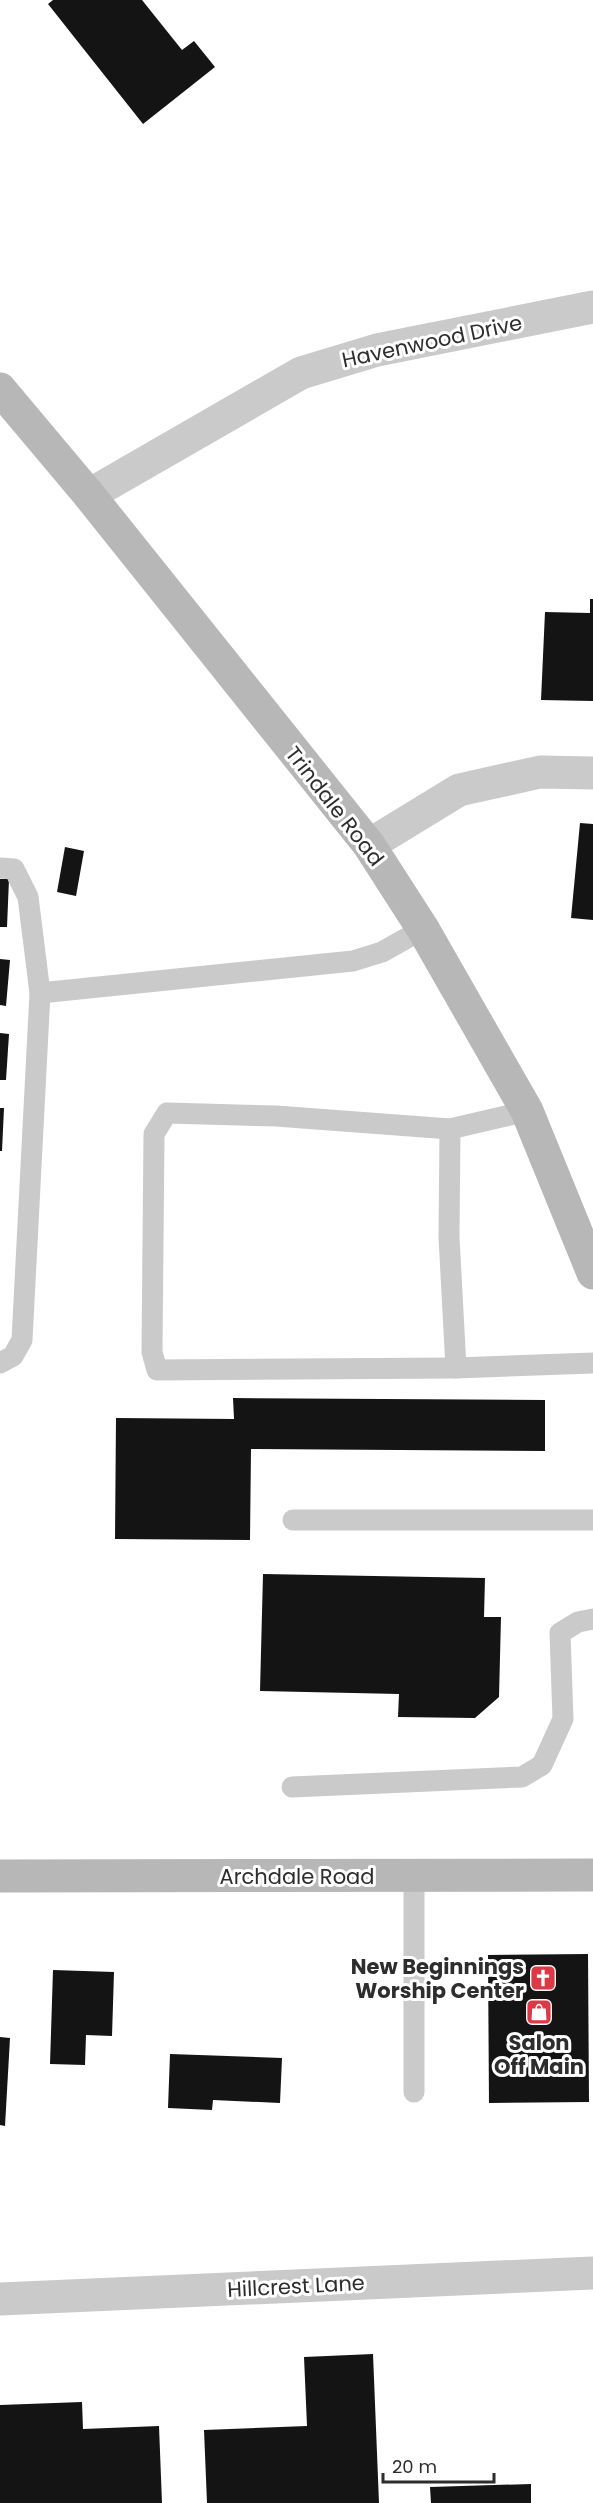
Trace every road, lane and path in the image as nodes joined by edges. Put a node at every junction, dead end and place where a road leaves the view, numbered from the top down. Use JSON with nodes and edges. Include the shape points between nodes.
{"nodes":[{"id":1,"x":593,"y":308,"type":"edge"},
{"id":2,"x":0,"y":389,"type":"edge"},
{"id":3,"x":89,"y":495,"type":"junction"},
{"id":4,"x":593,"y":773,"type":"edge"},
{"id":5,"x":369,"y":845,"type":"junction"},
{"id":6,"x":0,"y":868,"type":"edge"},
{"id":7,"x":423,"y":929,"type":"junction"},
{"id":8,"x":40,"y":993,"type":"junction"},
{"id":9,"x":526,"y":1111,"type":"junction"},
{"id":10,"x":450,"y":1129,"type":"junction"},
{"id":11,"x":593,"y":1273,"type":"edge"},
{"id":12,"x":0,"y":1363,"type":"edge"},
{"id":13,"x":593,"y":1363,"type":"edge"},
{"id":14,"x":456,"y":1368,"type":"junction"},
{"id":15,"x":293,"y":1520,"type":"dead end"},
{"id":16,"x":593,"y":1520,"type":"edge"},
{"id":17,"x":593,"y":1619,"type":"edge"},
{"id":18,"x":292,"y":1787,"type":"dead end"},
{"id":19,"x":414,"y":1875,"type":"junction"},
{"id":20,"x":593,"y":1875,"type":"edge"},
{"id":21,"x":0,"y":1876,"type":"edge"},
{"id":22,"x":414,"y":2092,"type":"dead end"},
{"id":23,"x":593,"y":2272,"type":"edge"},
{"id":24,"x":0,"y":2299,"type":"edge"}],
"edges":[{"from":1,"to":3,"type":"street","name":"Havenwood Drive","via":[[377,350],[301,373]]},
{"from":2,"to":3,"type":"main road","name":"Trindale Road"},
{"from":3,"to":5,"type":"main road","name":"Trindale Road"},
{"from":4,"to":5,"type":"street","via":[[540,771],[459,790]]},
{"from":5,"to":7,"type":"main road","name":"Trindale Road"},
{"from":6,"to":8,"type":"lane","via":[[14,868],[28,897]]},
{"from":7,"to":8,"type":"lane","via":[[382,952],[353,960]]},
{"from":7,"to":9,"type":"main road","name":"Trindale Road"},
{"from":8,"to":12,"type":"lane","via":[[22,1340],[13,1356]]},
{"from":9,"to":10,"type":"lane"},
{"from":9,"to":11,"type":"main road","name":"Trindale Road"},
{"from":10,"to":14,"type":"lane","via":[[449,1237]]},
{"from":10,"to":14,"type":"lane","via":[[276,1116],[167,1113],[154,1134],[152,1352],[157,1370]]},
{"from":13,"to":14,"type":"lane"},
{"from":15,"to":16,"type":"lane"},
{"from":17,"to":18,"type":"lane","via":[[578,1622],[560,1634],[562,1719],[542,1765],[522,1777]]},
{"from":19,"to":20,"type":"main road","name":"Archdale Road"},
{"from":19,"to":21,"type":"main road","name":"Archdale Road"},
{"from":19,"to":22,"type":"lane"},
{"from":23,"to":24,"type":"street","name":"Hillcrest Lane"}]}
